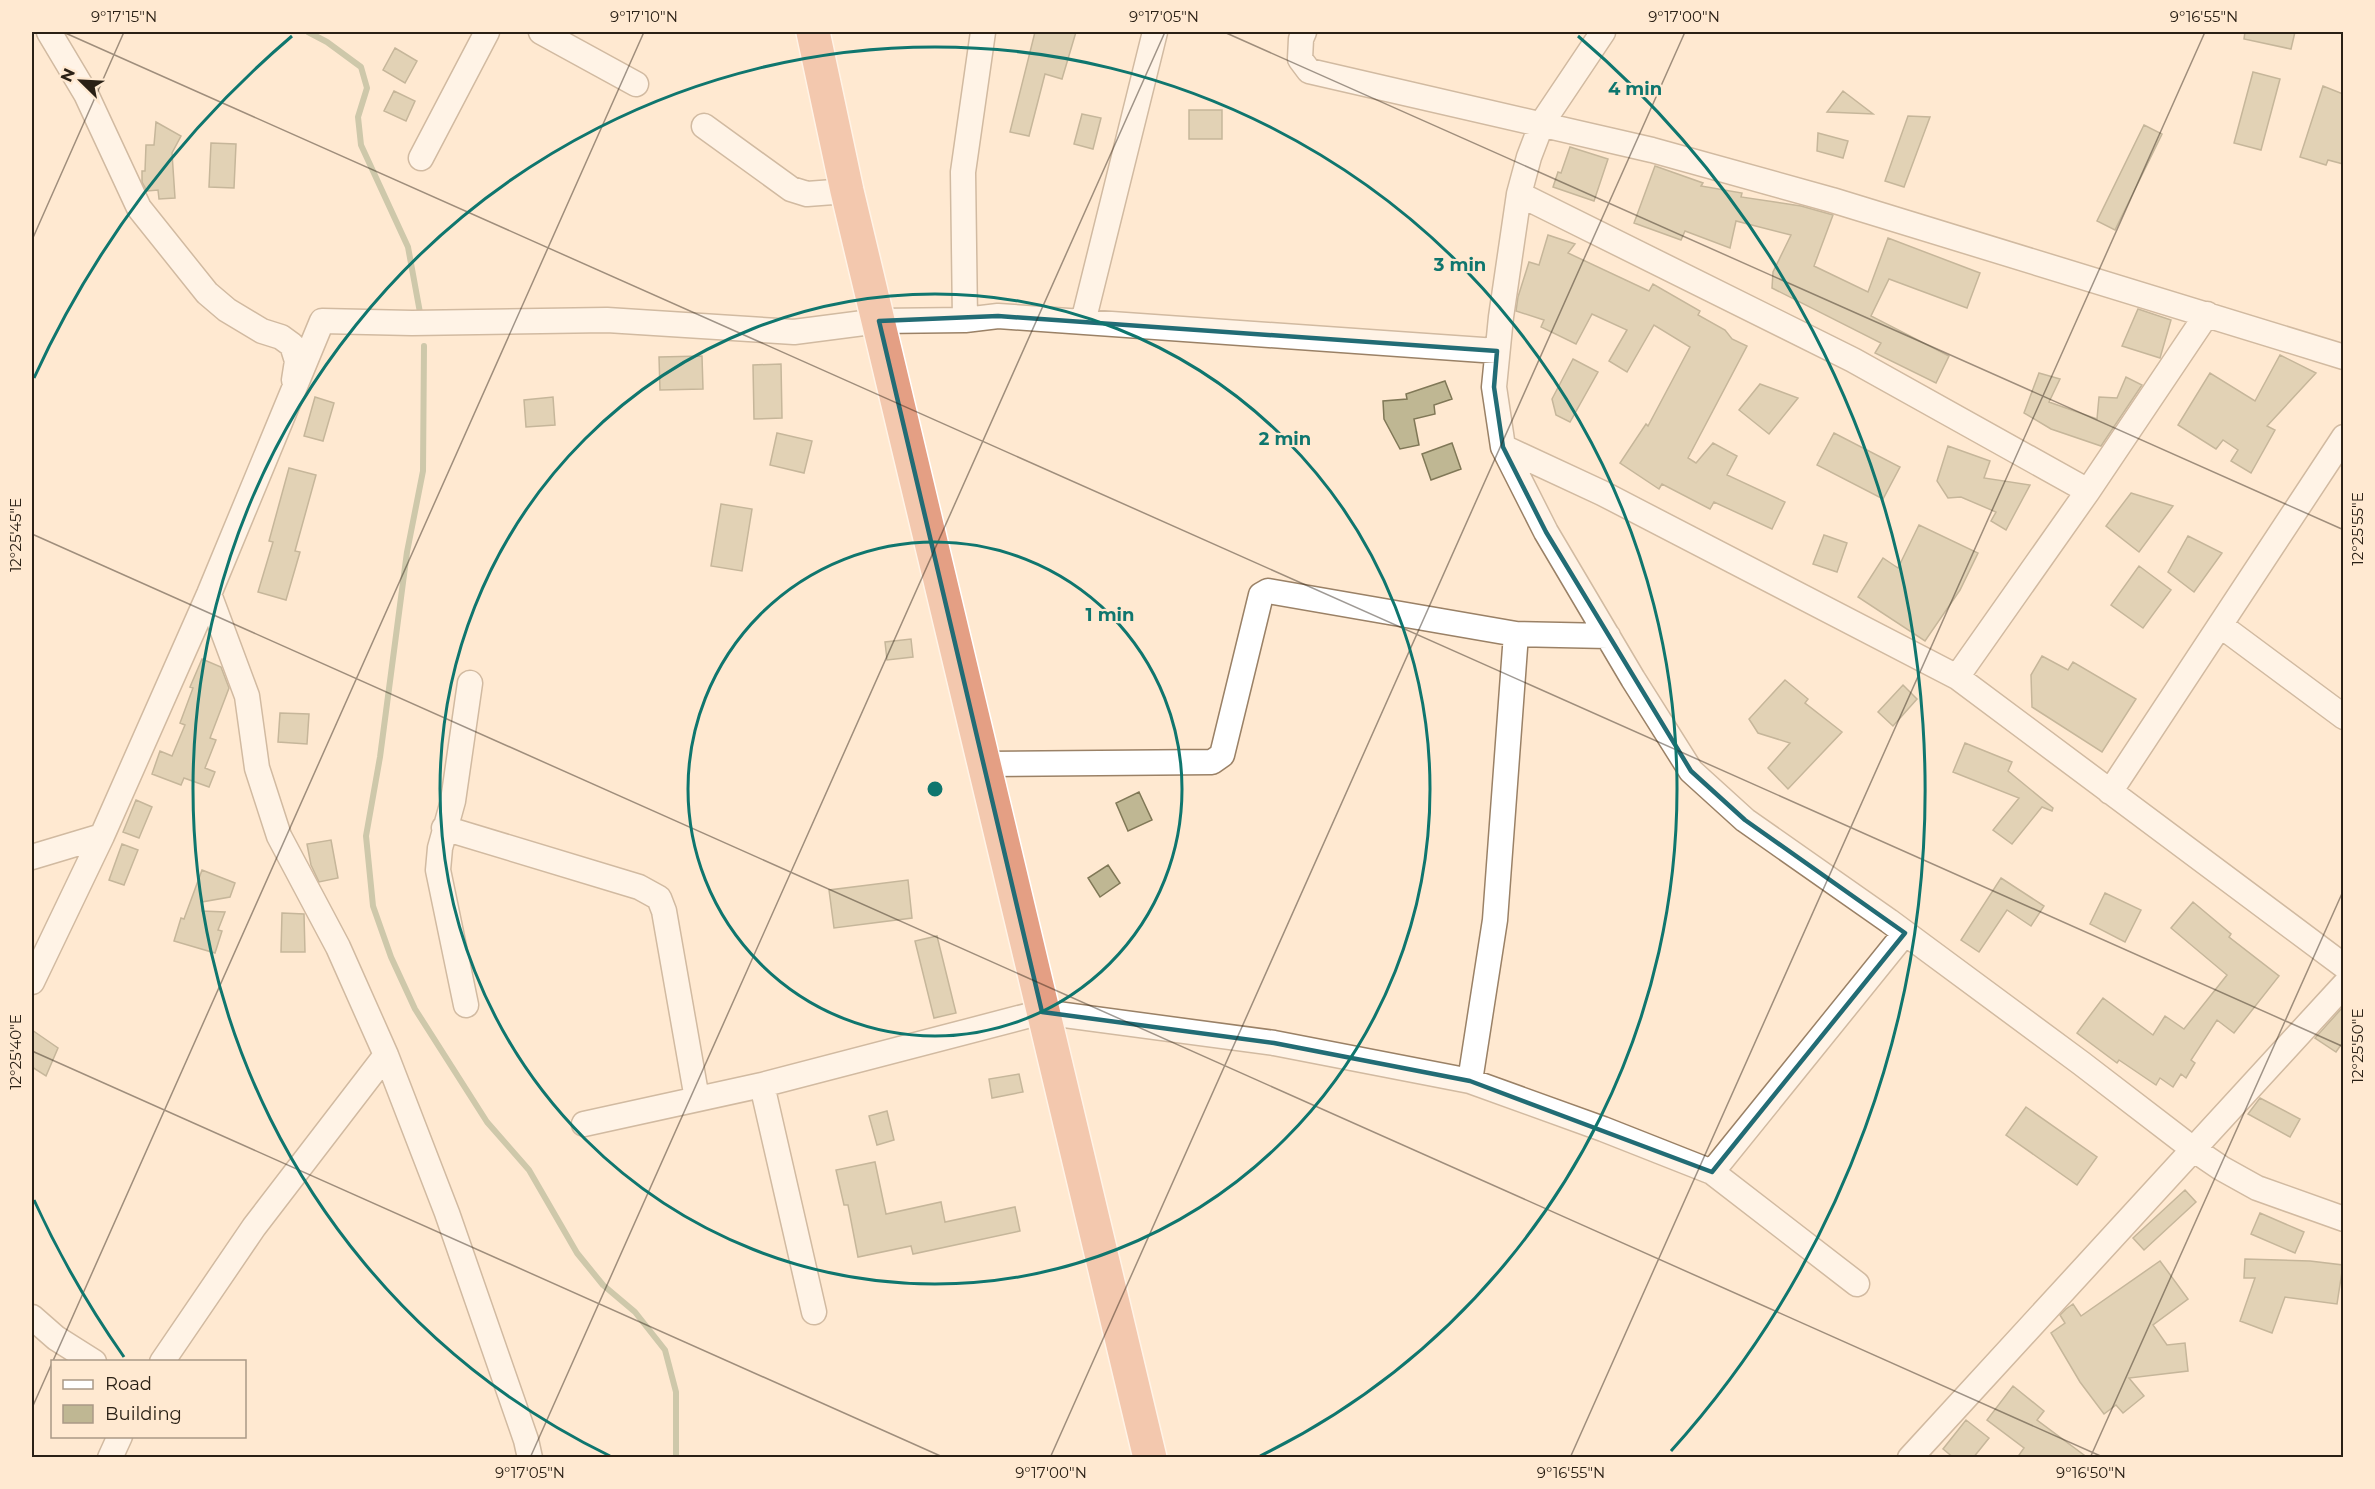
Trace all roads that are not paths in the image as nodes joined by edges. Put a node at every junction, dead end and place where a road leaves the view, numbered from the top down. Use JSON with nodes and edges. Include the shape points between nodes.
{"nodes":[{"id":1,"x":49,"y":32,"type":"edge"},
{"id":2,"x":487,"y":32,"type":"edge"},
{"id":3,"x":541,"y":32,"type":"edge"},
{"id":4,"x":813,"y":32,"type":"edge"},
{"id":5,"x":983,"y":32,"type":"edge"},
{"id":6,"x":1155,"y":32,"type":"edge"},
{"id":7,"x":1304,"y":32,"type":"edge"},
{"id":8,"x":1604,"y":32,"type":"edge"},
{"id":9,"x":636,"y":84,"type":"dead end"},
{"id":10,"x":1542,"y":123,"type":"junction"},
{"id":11,"x":704,"y":126,"type":"dead end"},
{"id":12,"x":421,"y":158,"type":"dead end"},
{"id":13,"x":847,"y":191,"type":"junction"},
{"id":14,"x":1519,"y":194,"type":"junction"},
{"id":15,"x":2207,"y":315,"type":"junction"},
{"id":16,"x":965,"y":320,"type":"junction"},
{"id":17,"x":879,"y":321,"type":"junction"},
{"id":18,"x":1083,"y":322,"type":"junction"},
{"id":19,"x":1497,"y":351,"type":"junction"},
{"id":20,"x":2343,"y":357,"type":"edge"},
{"id":21,"x":292,"y":394,"type":"junction"},
{"id":22,"x":2343,"y":437,"type":"edge"},
{"id":23,"x":1503,"y":447,"type":"junction"},
{"id":24,"x":2088,"y":490,"type":"junction"},
{"id":25,"x":209,"y":594,"type":"junction"},
{"id":26,"x":2220,"y":625,"type":"junction"},
{"id":27,"x":1516,"y":634,"type":"junction"},
{"id":28,"x":1608,"y":636,"type":"junction"},
{"id":29,"x":1957,"y":677,"type":"junction"},
{"id":30,"x":470,"y":683,"type":"dead end"},
{"id":31,"x":2343,"y":717,"type":"edge"},
{"id":32,"x":983,"y":764,"type":"junction"},
{"id":33,"x":2110,"y":792,"type":"junction"},
{"id":34,"x":444,"y":828,"type":"junction"},
{"id":35,"x":102,"y":836,"type":"junction"},
{"id":36,"x":32,"y":857,"type":"edge"},
{"id":37,"x":1905,"y":933,"type":"junction"},
{"id":38,"x":2343,"y":966,"type":"edge"},
{"id":39,"x":32,"y":982,"type":"edge"},
{"id":40,"x":2343,"y":985,"type":"edge"},
{"id":41,"x":466,"y":1005,"type":"dead end"},
{"id":42,"x":1042,"y":1012,"type":"junction"},
{"id":43,"x":386,"y":1054,"type":"junction"},
{"id":44,"x":1470,"y":1081,"type":"junction"},
{"id":45,"x":762,"y":1085,"type":"junction"},
{"id":46,"x":697,"y":1099,"type":"junction"},
{"id":47,"x":584,"y":1124,"type":"dead end"},
{"id":48,"x":2193,"y":1149,"type":"junction"},
{"id":49,"x":1712,"y":1172,"type":"junction"},
{"id":50,"x":2343,"y":1219,"type":"edge"},
{"id":51,"x":1857,"y":1284,"type":"dead end"},
{"id":52,"x":814,"y":1312,"type":"dead end"},
{"id":53,"x":32,"y":1317,"type":"edge"},
{"id":54,"x":91,"y":1360,"type":"edge"},
{"id":55,"x":163,"y":1360,"type":"edge"},
{"id":56,"x":120,"y":1438,"type":"edge"},
{"id":57,"x":110,"y":1458,"type":"edge"},
{"id":58,"x":530,"y":1458,"type":"edge"},
{"id":59,"x":1150,"y":1458,"type":"edge"},
{"id":60,"x":1910,"y":1458,"type":"edge"}],
"edges":[{"from":1,"to":21,"type":"street","via":[[86,93],[139,208],[207,293],[252,326],[292,345],[297,362]]},
{"from":2,"to":12,"type":"street"},
{"from":3,"to":9,"type":"street"},
{"from":4,"to":13,"type":"highway"},
{"from":5,"to":16,"type":"street","via":[[963,172]]},
{"from":6,"to":18,"type":"street"},
{"from":7,"to":10,"type":"street","via":[[1300,59],[1309,71]]},
{"from":8,"to":10,"type":"street"},
{"from":10,"to":14,"type":"street"},
{"from":10,"to":15,"type":"street","via":[[1832,200]]},
{"from":11,"to":13,"type":"street","via":[[791,189],[807,194]]},
{"from":13,"to":17,"type":"highway"},
{"from":14,"to":19,"type":"street"},
{"from":14,"to":24,"type":"street","via":[[1853,360]]},
{"from":15,"to":20,"type":"street"},
{"from":15,"to":24,"type":"street"},
{"from":16,"to":17,"type":"street"},
{"from":16,"to":18,"type":"street","via":[[998,316]]},
{"from":17,"to":21,"type":"street","via":[[794,332],[607,321],[322,321]]},
{"from":17,"to":32,"type":"highway"},
{"from":18,"to":19,"type":"street"},
{"from":19,"to":23,"type":"street","via":[[1494,387]]},
{"from":21,"to":25,"type":"street"},
{"from":22,"to":26,"type":"street"},
{"from":23,"to":28,"type":"street","via":[[1546,532]]},
{"from":23,"to":29,"type":"street","via":[[1602,493]]},
{"from":24,"to":29,"type":"street"},
{"from":25,"to":35,"type":"street"},
{"from":25,"to":43,"type":"street","via":[[247,696],[257,768],[279,836],[338,947]]},
{"from":26,"to":31,"type":"street"},
{"from":26,"to":33,"type":"street"},
{"from":27,"to":28,"type":"street"},
{"from":27,"to":32,"type":"street","via":[[1268,591],[1262,595],[1222,755],[1212,762]]},
{"from":27,"to":44,"type":"street","via":[[1495,920]]},
{"from":28,"to":37,"type":"street","via":[[1691,771],[1745,820]]},
{"from":29,"to":33,"type":"street"},
{"from":30,"to":34,"type":"street","via":[[453,801]]},
{"from":32,"to":42,"type":"highway"},
{"from":33,"to":38,"type":"street"},
{"from":34,"to":41,"type":"street","via":[[438,870]]},
{"from":34,"to":46,"type":"street","via":[[639,887],[659,898]]},
{"from":35,"to":36,"type":"street"},
{"from":35,"to":39,"type":"street"},
{"from":37,"to":48,"type":"street"},
{"from":37,"to":49,"type":"street"},
{"from":40,"to":48,"type":"street"},
{"from":42,"to":44,"type":"street","via":[[1274,1042]]},
{"from":42,"to":45,"type":"street"},
{"from":42,"to":59,"type":"highway"},
{"from":43,"to":55,"type":"street","via":[[254,1227]]},
{"from":43,"to":58,"type":"street","via":[[447,1213]]},
{"from":44,"to":49,"type":"street"},
{"from":45,"to":46,"type":"street"},
{"from":45,"to":52,"type":"street"},
{"from":46,"to":47,"type":"street"},
{"from":48,"to":50,"type":"street","via":[[2257,1188]]},
{"from":48,"to":60,"type":"street"},
{"from":49,"to":51,"type":"street"},
{"from":53,"to":54,"type":"street"},
{"from":56,"to":57,"type":"street"}]}
